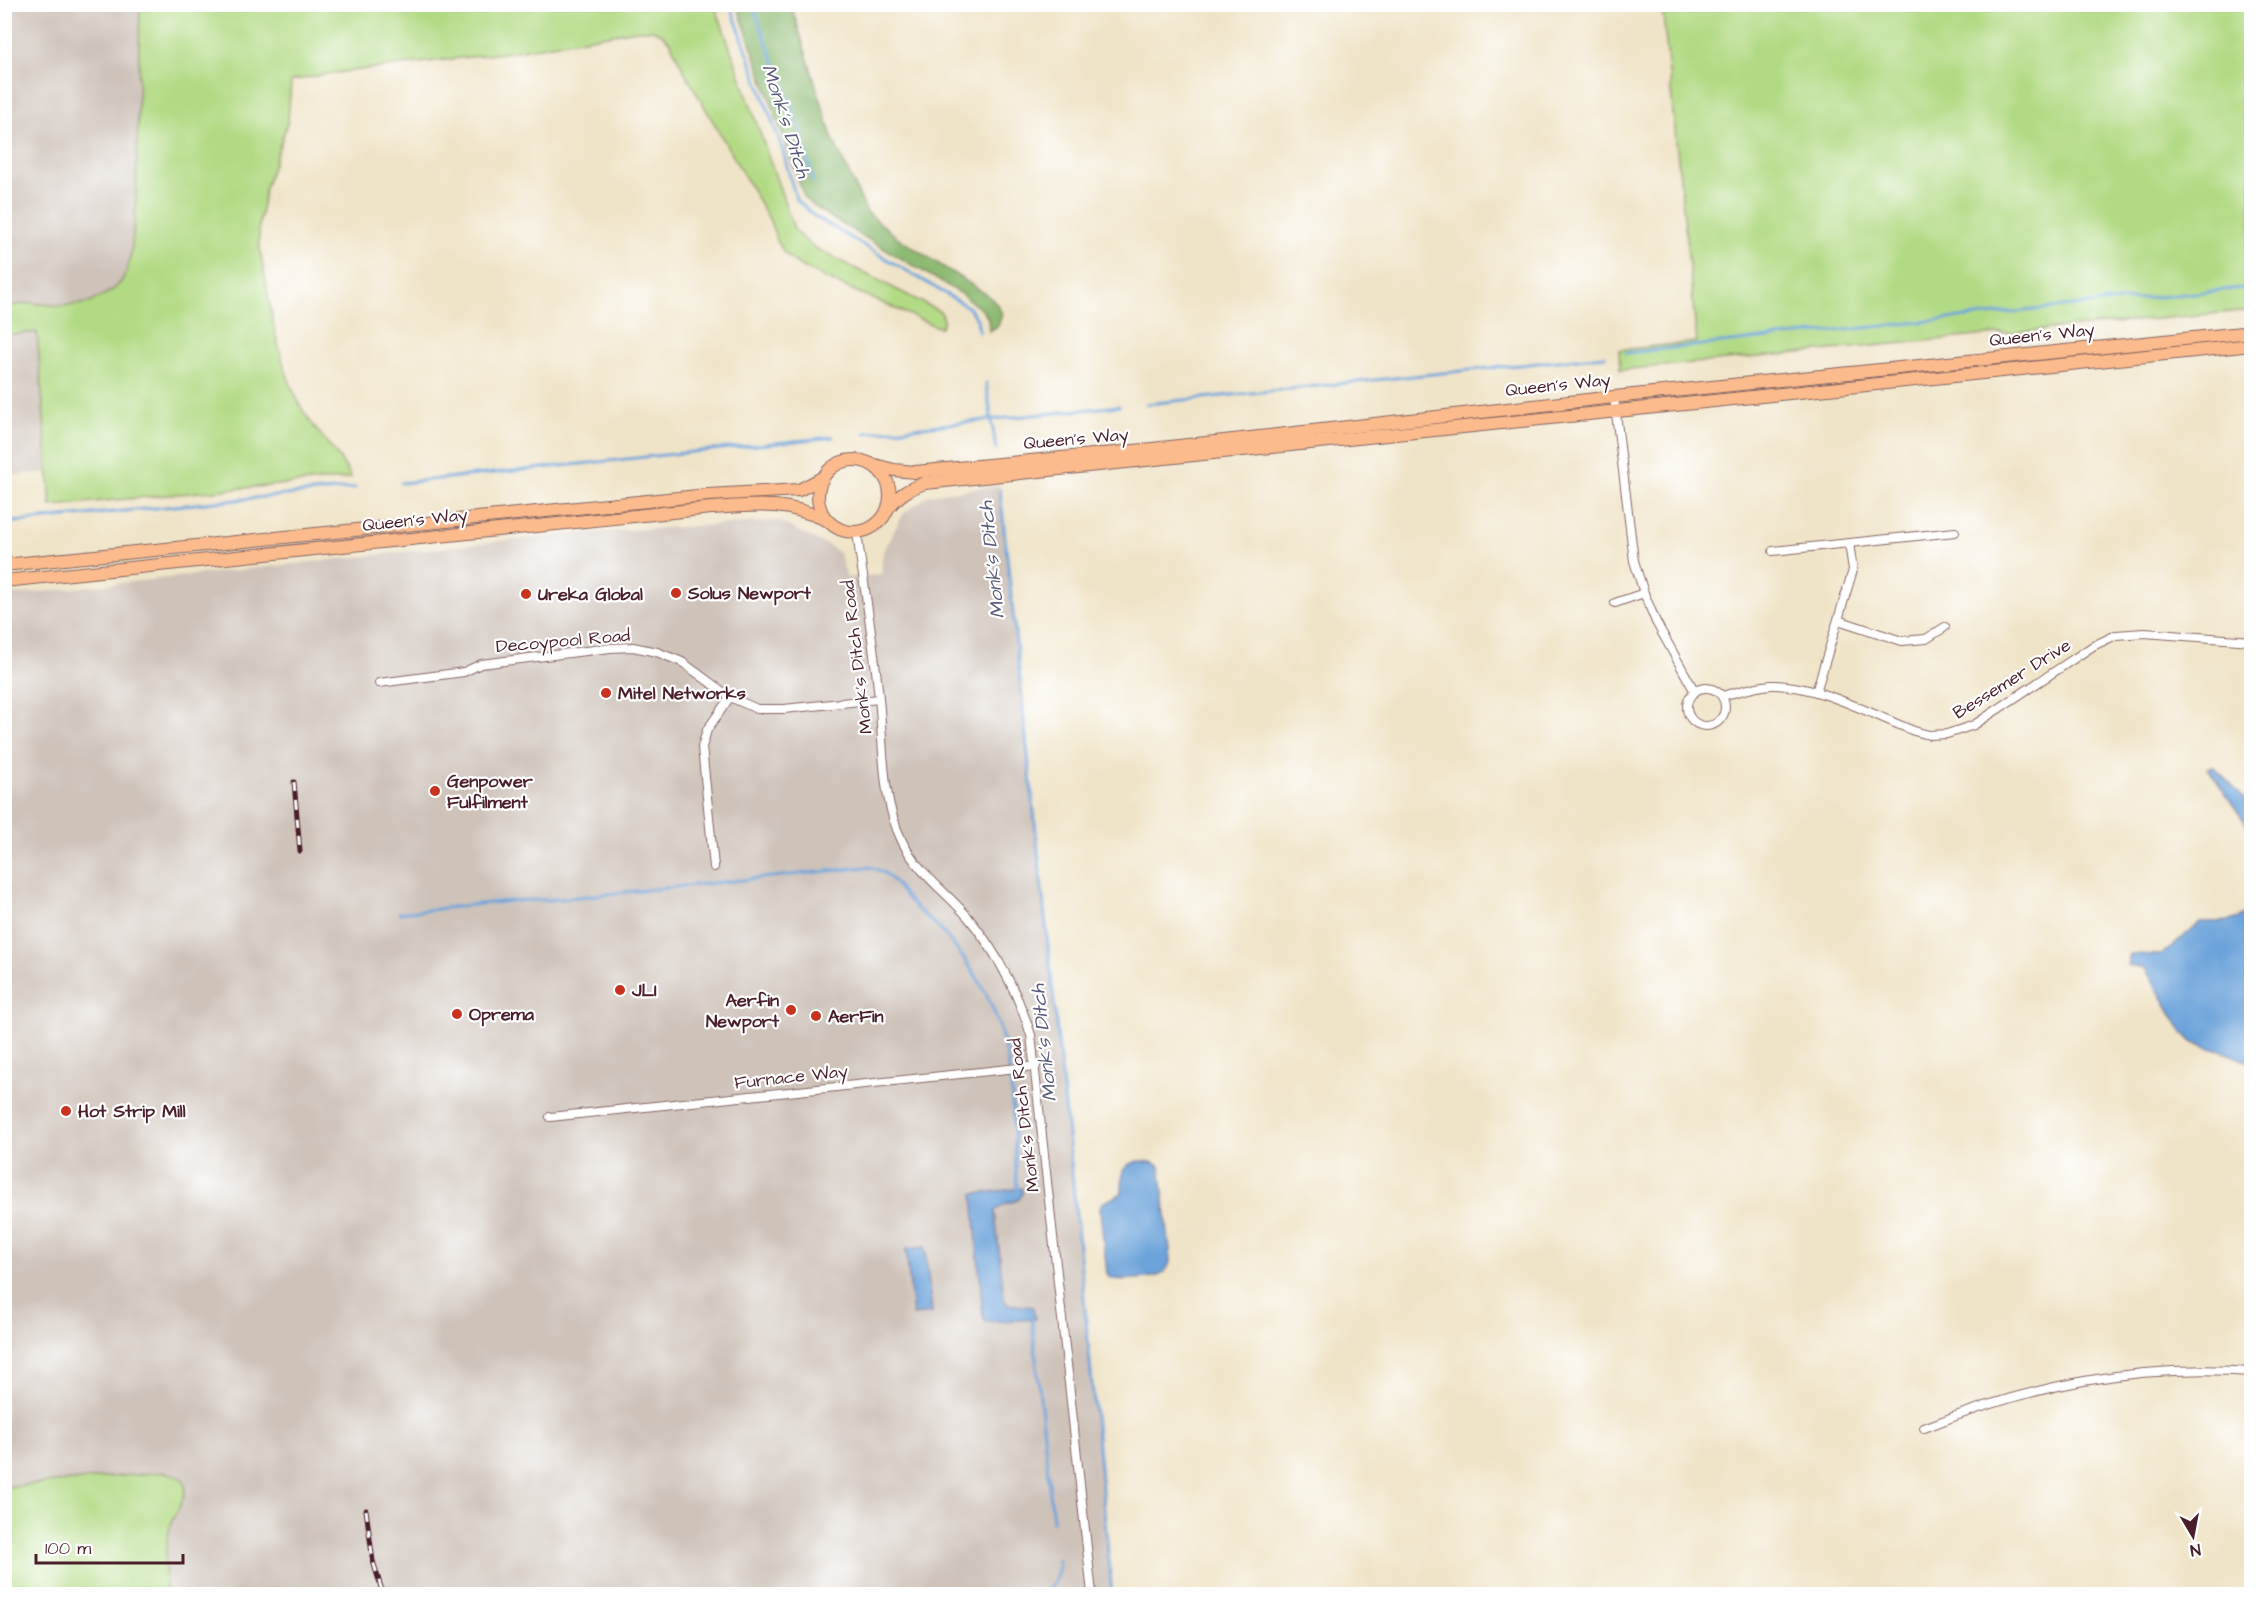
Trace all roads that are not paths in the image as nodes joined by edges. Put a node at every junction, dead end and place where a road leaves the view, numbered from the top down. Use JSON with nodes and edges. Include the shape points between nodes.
{"nodes":[{"id":1,"x":2252,"y":332,"type":"edge"},
{"id":2,"x":2252,"y":345,"type":"edge"},
{"id":3,"x":1614,"y":397,"type":"junction"},
{"id":4,"x":1615,"y":413,"type":"junction"},
{"id":5,"x":871,"y":464,"type":"junction"},
{"id":6,"x":822,"y":478,"type":"junction"},
{"id":7,"x":888,"y":508,"type":"junction"},
{"id":8,"x":827,"y":520,"type":"junction"},
{"id":9,"x":857,"y":532,"type":"junction"},
{"id":10,"x":1955,"y":532,"type":"dead end"},
{"id":11,"x":1849,"y":543,"type":"junction"},
{"id":12,"x":1773,"y":551,"type":"dead end"},
{"id":13,"x":4,"y":565,"type":"edge"},
{"id":14,"x":4,"y":580,"type":"edge"},
{"id":15,"x":1644,"y":593,"type":"junction"},
{"id":16,"x":1615,"y":603,"type":"dead end"},
{"id":17,"x":1838,"y":620,"type":"junction"},
{"id":18,"x":1945,"y":627,"type":"dead end"},
{"id":19,"x":2252,"y":642,"type":"edge"},
{"id":20,"x":379,"y":683,"type":"dead end"},
{"id":21,"x":1695,"y":692,"type":"junction"},
{"id":22,"x":1816,"y":692,"type":"junction"},
{"id":23,"x":1722,"y":696,"type":"junction"},
{"id":24,"x":730,"y":697,"type":"junction"},
{"id":25,"x":879,"y":699,"type":"junction"},
{"id":26,"x":714,"y":867,"type":"dead end"},
{"id":27,"x":1036,"y":1066,"type":"junction"},
{"id":28,"x":550,"y":1117,"type":"dead end"},
{"id":29,"x":2252,"y":1372,"type":"edge"},
{"id":30,"x":1924,"y":1428,"type":"dead end"},
{"id":31,"x":1092,"y":1594,"type":"edge"}],
"edges":[{"from":1,"to":3,"type":"main road","name":"Queen's Way"},
{"from":2,"to":4,"type":"main road","name":"Queen's Way"},
{"from":3,"to":4,"type":"street"},
{"from":3,"to":5,"type":"main road","name":"Queen's Way","via":[[915,472]]},
{"from":4,"to":7,"type":"main road","name":"Queen's Way","via":[[925,483],[907,490]]},
{"from":4,"to":15,"type":"street","via":[[1634,561]]},
{"from":5,"to":6,"type":"main road","name":"Queen's Way","via":[[861,460],[841,462]]},
{"from":5,"to":7,"type":"main road","via":[[889,486]]},
{"from":6,"to":8,"type":"main road","via":[[818,504]]},
{"from":6,"to":13,"type":"main road","name":"Queen's Way","via":[[800,490],[708,495]]},
{"from":7,"to":9,"type":"main road","name":"Queen's Way","via":[[876,524]]},
{"from":8,"to":9,"type":"main road","name":"Queen's Way","via":[[844,531]]},
{"from":8,"to":14,"type":"main road","name":"Queen's Way","via":[[805,510],[772,504],[711,508]]},
{"from":9,"to":25,"type":"street","name":"Monk's Ditch Road"},
{"from":10,"to":11,"type":"street"},
{"from":11,"to":12,"type":"street"},
{"from":11,"to":17,"type":"street","via":[[1853,570]]},
{"from":15,"to":16,"type":"street"},
{"from":15,"to":21,"type":"street","via":[[1671,652]]},
{"from":17,"to":18,"type":"street","via":[[1902,641],[1926,639]]},
{"from":17,"to":22,"type":"street"},
{"from":19,"to":22,"type":"street","name":"Bessemer Drive","via":[[2144,633],[2116,635],[2093,646],[1974,725],[1947,735],[1914,731]]},
{"from":20,"to":24,"type":"street","name":"Decoypool Road","via":[[464,672],[481,664],[622,647],[657,652],[682,662]]},
{"from":21,"to":23,"type":"street","via":[[1712,689]]},
{"from":21,"to":23,"type":"street","via":[[1688,701],[1687,712],[1694,722],[1705,727],[1717,723],[1724,714]]},
{"from":22,"to":23,"type":"street","name":"Bessemer Drive","via":[[1770,685]]},
{"from":24,"to":25,"type":"street","name":"Decoypool Road","via":[[747,706],[772,710]]},
{"from":24,"to":26,"type":"street","via":[[707,730],[702,747]]},
{"from":25,"to":27,"type":"street","name":"Monk's Ditch Road","via":[[891,814],[901,839],[921,871],[966,915],[1003,966],[1031,1035]]},
{"from":27,"to":28,"type":"street","name":"Furnace Way"},
{"from":27,"to":31,"type":"street","name":"Monk's Ditch Road"},
{"from":29,"to":30,"type":"street","via":[[2167,1370],[2074,1381],[1975,1408]]}]}
